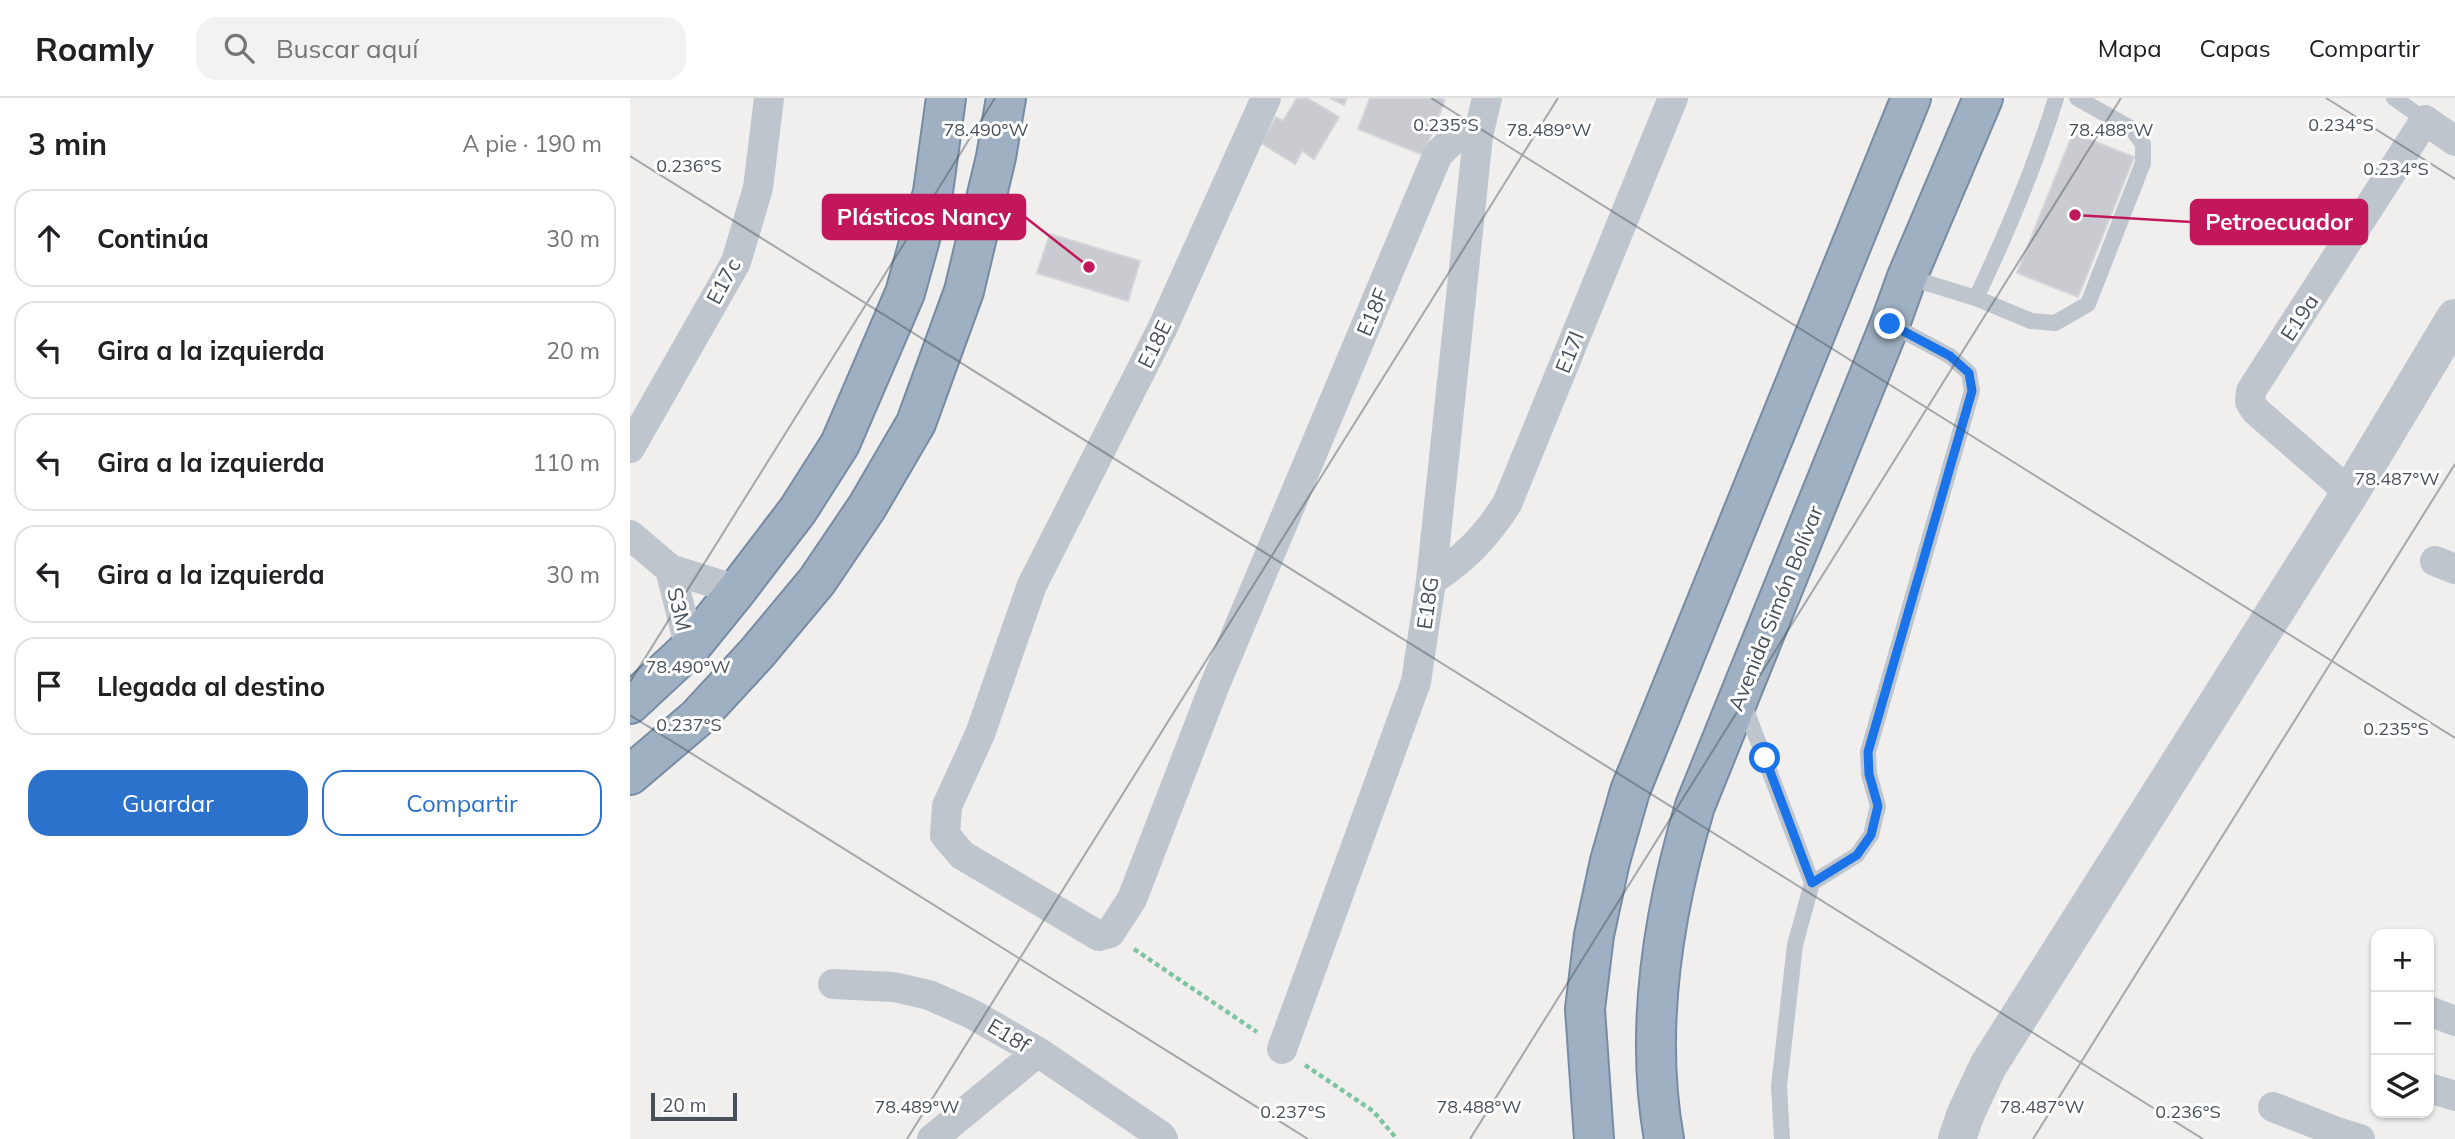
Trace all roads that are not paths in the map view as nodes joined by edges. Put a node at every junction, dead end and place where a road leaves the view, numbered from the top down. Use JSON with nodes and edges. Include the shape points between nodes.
{"nodes":[{"id":1,"x":769,"y":98,"type":"edge"},
{"id":2,"x":946,"y":98,"type":"edge"},
{"id":3,"x":1006,"y":98,"type":"edge"},
{"id":4,"x":1266,"y":98,"type":"edge"},
{"id":5,"x":1487,"y":98,"type":"edge"},
{"id":6,"x":1673,"y":98,"type":"edge"},
{"id":7,"x":1911,"y":98,"type":"edge"},
{"id":8,"x":1983,"y":98,"type":"edge"},
{"id":9,"x":2056,"y":98,"type":"edge"},
{"id":10,"x":2077,"y":98,"type":"edge"},
{"id":11,"x":2394,"y":98,"type":"edge"},
{"id":12,"x":2425,"y":120,"type":"junction"},
{"id":13,"x":1478,"y":136,"type":"junction"},
{"id":14,"x":2455,"y":141,"type":"edge"},
{"id":15,"x":1907,"y":276,"type":"junction"},
{"id":16,"x":1976,"y":298,"type":"junction"},
{"id":17,"x":2455,"y":318,"type":"edge"},
{"id":18,"x":1890,"y":324,"type":"junction"},
{"id":19,"x":630,"y":448,"type":"edge"},
{"id":20,"x":2350,"y":493,"type":"junction"},
{"id":21,"x":630,"y":535,"type":"edge"},
{"id":22,"x":1272,"y":550,"type":"joint"},
{"id":23,"x":670,"y":569,"type":"junction"},
{"id":24,"x":1431,"y":581,"type":"junction"},
{"id":25,"x":737,"y":590,"type":"junction"},
{"id":26,"x":690,"y":648,"type":"junction"},
{"id":27,"x":1740,"y":694,"type":"junction"},
{"id":28,"x":630,"y":705,"type":"edge"},
{"id":29,"x":630,"y":775,"type":"edge"},
{"id":30,"x":1812,"y":883,"type":"junction"},
{"id":31,"x":833,"y":984,"type":"dead end"},
{"id":32,"x":2434,"y":1013,"type":"edge"},
{"id":33,"x":2455,"y":1021,"type":"edge"},
{"id":34,"x":1282,"y":1049,"type":"dead end"},
{"id":35,"x":1038,"y":1052,"type":"junction"},
{"id":36,"x":2434,"y":1090,"type":"edge"},
{"id":37,"x":2455,"y":1096,"type":"edge"},
{"id":38,"x":2273,"y":1107,"type":"dead end"},
{"id":39,"x":2344,"y":1137,"type":"edge"},
{"id":40,"x":932,"y":1139,"type":"edge"},
{"id":41,"x":1163,"y":1139,"type":"edge"},
{"id":42,"x":1594,"y":1139,"type":"edge"},
{"id":43,"x":1664,"y":1139,"type":"edge"},
{"id":44,"x":1782,"y":1139,"type":"edge"},
{"id":45,"x":1957,"y":1139,"type":"edge"}],
"edges":[{"from":1,"to":19,"type":"street","name":"E17c","via":[[758,188],[736,262]]},
{"from":2,"to":25,"type":"highway","via":[[933,192],[905,293],[871,375],[833,455],[799,510]]},
{"from":3,"to":29,"type":"highway","via":[[964,290],[916,423],[817,581],[697,718]]},
{"from":4,"to":22,"type":"street","name":"E18E","via":[[1162,329],[1032,584],[980,733],[947,806],[946,835],[962,855],[1099,936],[1110,933],[1132,899]]},
{"from":5,"to":13,"type":"street"},
{"from":6,"to":24,"type":"street","name":"E17l","via":[[1507,504],[1489,532],[1462,560]]},
{"from":7,"to":42,"type":"highway","via":[[1630,791],[1594,935],[1586,1010]]},
{"from":8,"to":15,"type":"highway","name":"Avenida Simón Bolívar"},
{"from":9,"to":16,"type":"lane","via":[[2041,147]]},
{"from":10,"to":16,"type":"lane","via":[[2132,129],[2143,144],[2143,163],[2088,304],[2055,323],[2031,321]]},
{"from":11,"to":12,"type":"lane"},
{"from":12,"to":14,"type":"street"},
{"from":12,"to":20,"type":"street","name":"E19a","via":[[2251,391],[2250,402],[2256,411]]},
{"from":13,"to":22,"type":"street","name":"E18F","via":[[1455,138],[1438,154]]},
{"from":13,"to":24,"type":"street","name":"E18G"},
{"from":15,"to":16,"type":"lane"},
{"from":15,"to":18,"type":"highway","name":"Avenida Simón Bolívar"},
{"from":17,"to":20,"type":"street"},
{"from":18,"to":27,"type":"highway","name":"Avenida Simón Bolívar"},
{"from":18,"to":30,"type":"lane","via":[[1950,356],[1969,373],[1972,391],[1868,752],[1878,806],[1871,835],[1857,855]]},
{"from":20,"to":45,"type":"street","via":[[1988,1066]]},
{"from":21,"to":23,"type":"street","name":"S3M"},
{"from":23,"to":25,"type":"street","name":"S3M"},
{"from":23,"to":26,"type":"street","name":"S3M"},
{"from":24,"to":34,"type":"street","name":"E18G","via":[[1416,682]]},
{"from":25,"to":26,"type":"highway"},
{"from":26,"to":28,"type":"highway"},
{"from":27,"to":30,"type":"lane"},
{"from":27,"to":43,"type":"highway","name":"Avenida Simón Bolívar","via":[[1695,806],[1667,920],[1656,1038]]},
{"from":30,"to":44,"type":"lane","via":[[1795,945],[1779,1086]]},
{"from":31,"to":35,"type":"street","name":"E18f","via":[[894,987],[929,995]]},
{"from":32,"to":33,"type":"street"},
{"from":35,"to":40,"type":"street"},
{"from":35,"to":41,"type":"street","name":"E18f"},
{"from":36,"to":37,"type":"street"},
{"from":38,"to":39,"type":"street"}]}
